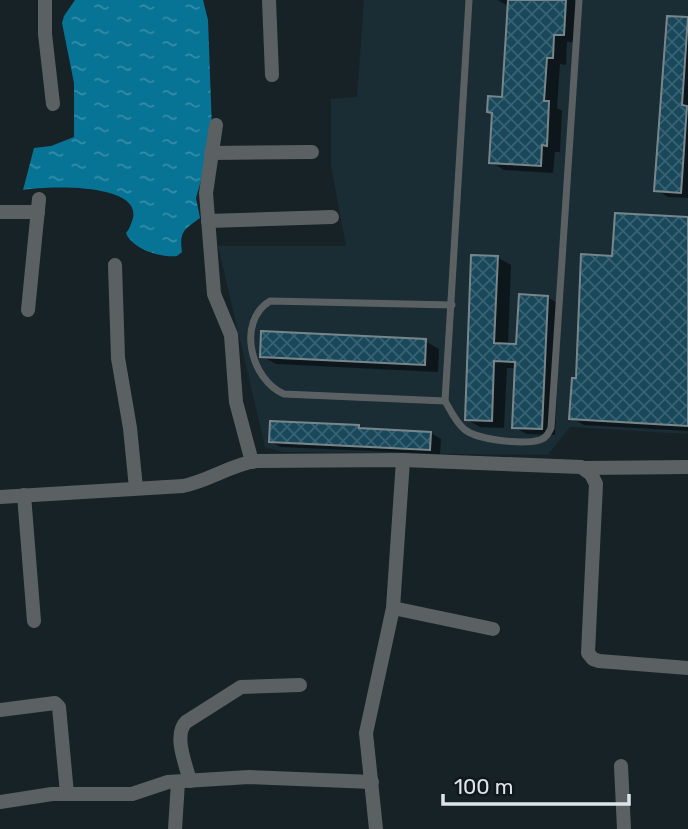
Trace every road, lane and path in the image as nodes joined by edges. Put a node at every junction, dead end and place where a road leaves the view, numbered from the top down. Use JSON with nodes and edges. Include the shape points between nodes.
{"nodes":[{"id":1,"x":45,"y":0,"type":"edge"},
{"id":2,"x":269,"y":0,"type":"edge"},
{"id":3,"x":469,"y":0,"type":"edge"},
{"id":4,"x":579,"y":0,"type":"edge"},
{"id":5,"x":272,"y":75,"type":"dead end"},
{"id":6,"x":52,"y":104,"type":"dead end"},
{"id":7,"x":216,"y":125,"type":"dead end"},
{"id":8,"x":312,"y":152,"type":"dead end"},
{"id":9,"x":211,"y":153,"type":"junction"},
{"id":10,"x":0,"y":212,"type":"edge"},
{"id":11,"x":332,"y":217,"type":"dead end"},
{"id":12,"x":208,"y":221,"type":"junction"},
{"id":13,"x":116,"y":265,"type":"dead end"},
{"id":14,"x":452,"y":305,"type":"junction"},
{"id":15,"x":29,"y":310,"type":"dead end"},
{"id":16,"x":445,"y":401,"type":"junction"},
{"id":17,"x":403,"y":460,"type":"junction"},
{"id":18,"x":252,"y":462,"type":"junction"},
{"id":19,"x":688,"y":467,"type":"edge"},
{"id":20,"x":585,"y":468,"type":"junction"},
{"id":21,"x":136,"y":488,"type":"junction"},
{"id":22,"x":24,"y":495,"type":"junction"},
{"id":23,"x":0,"y":497,"type":"edge"},
{"id":24,"x":393,"y":608,"type":"junction"},
{"id":25,"x":34,"y":621,"type":"dead end"},
{"id":26,"x":493,"y":629,"type":"dead end"},
{"id":27,"x":688,"y":668,"type":"edge"},
{"id":28,"x":300,"y":685,"type":"dead end"},
{"id":29,"x":0,"y":710,"type":"edge"},
{"id":30,"x":621,"y":766,"type":"dead end"},
{"id":31,"x":184,"y":781,"type":"junction"},
{"id":32,"x":372,"y":782,"type":"junction"},
{"id":33,"x":66,"y":794,"type":"junction"},
{"id":34,"x":0,"y":802,"type":"edge"},
{"id":35,"x":175,"y":829,"type":"edge"},
{"id":36,"x":376,"y":829,"type":"edge"},
{"id":37,"x":624,"y":829,"type":"edge"}],
"edges":[{"from":1,"to":6,"type":"street"},
{"from":2,"to":5,"type":"street"},
{"from":3,"to":14,"type":"lane"},
{"from":4,"to":16,"type":"lane","via":[[551,428],[547,436],[530,441],[482,438],[465,430]]},
{"from":7,"to":9,"type":"street"},
{"from":8,"to":9,"type":"street"},
{"from":9,"to":12,"type":"street"},
{"from":10,"to":15,"type":"street","via":[[38,205]]},
{"from":11,"to":12,"type":"street"},
{"from":12,"to":18,"type":"street","via":[[215,294],[231,335],[236,402]]},
{"from":13,"to":21,"type":"street","via":[[118,358]]},
{"from":14,"to":16,"type":"lane"},
{"from":14,"to":16,"type":"lane","via":[[270,302],[259,308],[252,321],[256,364],[272,389],[284,394]]},
{"from":17,"to":18,"type":"street"},
{"from":17,"to":20,"type":"street"},
{"from":17,"to":24,"type":"street"},
{"from":18,"to":21,"type":"street","via":[[193,484]]},
{"from":19,"to":20,"type":"street"},
{"from":20,"to":27,"type":"street","via":[[596,484],[588,653],[599,661]]},
{"from":21,"to":22,"type":"street"},
{"from":22,"to":23,"type":"street"},
{"from":22,"to":25,"type":"street"},
{"from":24,"to":26,"type":"street"},
{"from":24,"to":32,"type":"street","via":[[366,733]]},
{"from":28,"to":31,"type":"street","via":[[248,685],[186,722],[180,734]]},
{"from":29,"to":33,"type":"street","via":[[55,703],[59,707]]},
{"from":30,"to":37,"type":"street"},
{"from":31,"to":32,"type":"street","via":[[249,777]]},
{"from":31,"to":33,"type":"street","via":[[132,794]]},
{"from":31,"to":35,"type":"street"},
{"from":32,"to":36,"type":"street"},
{"from":33,"to":34,"type":"street"}]}
